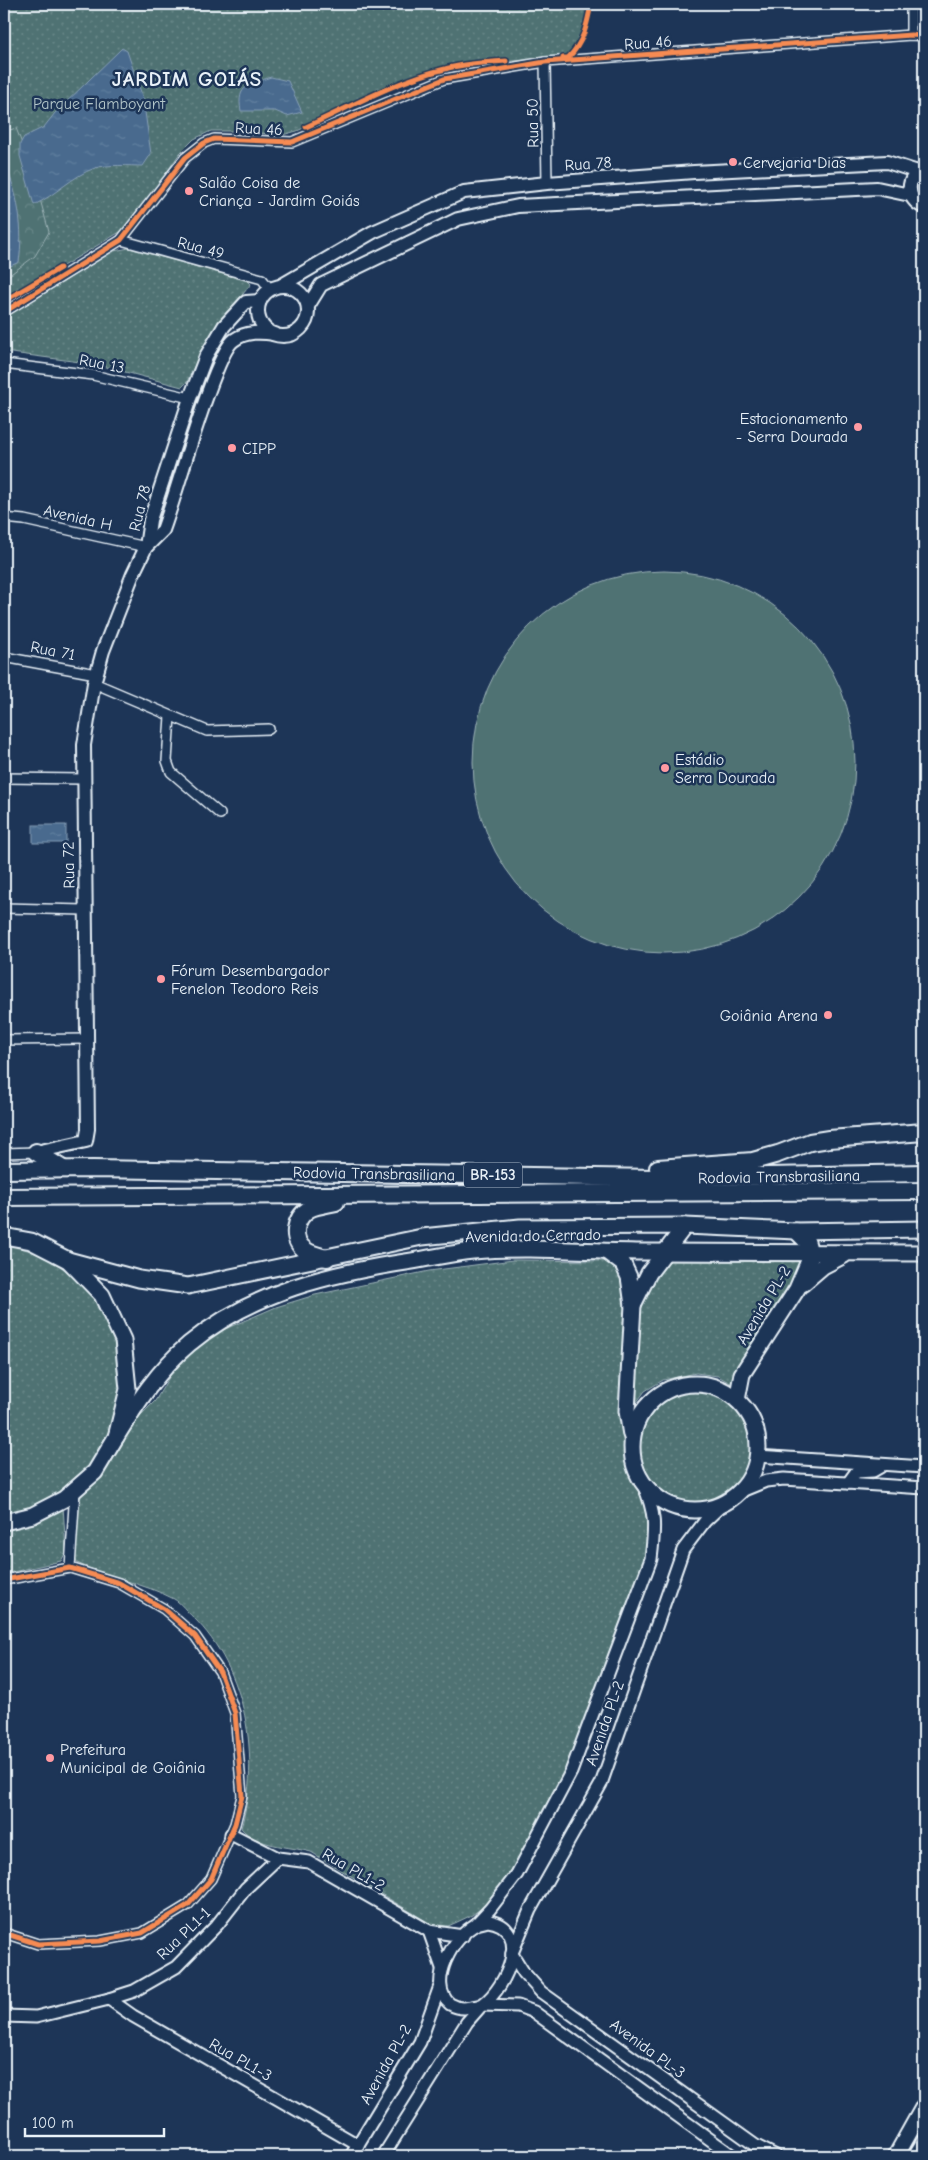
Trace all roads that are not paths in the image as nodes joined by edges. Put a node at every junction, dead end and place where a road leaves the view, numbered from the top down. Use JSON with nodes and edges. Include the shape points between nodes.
{"nodes":[{"id":1,"x":911,"y":4,"type":"edge"},
{"id":2,"x":911,"y":35,"type":"junction"},
{"id":3,"x":924,"y":36,"type":"edge"},
{"id":4,"x":545,"y":62,"type":"junction"},
{"id":5,"x":921,"y":170,"type":"edge"},
{"id":6,"x":547,"y":183,"type":"junction"},
{"id":7,"x":910,"y":195,"type":"junction"},
{"id":8,"x":924,"y":207,"type":"edge"},
{"id":9,"x":120,"y":240,"type":"junction"},
{"id":10,"x":276,"y":287,"type":"junction"},
{"id":11,"x":260,"y":301,"type":"junction"},
{"id":12,"x":308,"y":306,"type":"junction"},
{"id":13,"x":4,"y":312,"type":"edge"},
{"id":14,"x":275,"y":334,"type":"junction"},
{"id":15,"x":5,"y":363,"type":"edge"},
{"id":16,"x":190,"y":398,"type":"junction"},
{"id":17,"x":4,"y":518,"type":"edge"},
{"id":18,"x":146,"y":547,"type":"junction"},
{"id":19,"x":4,"y":657,"type":"edge"},
{"id":20,"x":95,"y":678,"type":"junction"},
{"id":21,"x":170,"y":716,"type":"junction"},
{"id":22,"x":269,"y":729,"type":"dead end"},
{"id":23,"x":4,"y":778,"type":"edge"},
{"id":24,"x":83,"y":779,"type":"junction"},
{"id":25,"x":220,"y":814,"type":"dead end"},
{"id":26,"x":4,"y":908,"type":"edge"},
{"id":27,"x":84,"y":910,"type":"junction"},
{"id":28,"x":86,"y":1039,"type":"junction"},
{"id":29,"x":4,"y":1040,"type":"edge"},
{"id":30,"x":924,"y":1132,"type":"edge"},
{"id":31,"x":36,"y":1152,"type":"junction"},
{"id":32,"x":4,"y":1153,"type":"edge"},
{"id":33,"x":63,"y":1169,"type":"junction"},
{"id":34,"x":4,"y":1170,"type":"edge"},
{"id":35,"x":924,"y":1173,"type":"edge"},
{"id":36,"x":615,"y":1178,"type":"junction"},
{"id":37,"x":924,"y":1191,"type":"edge"},
{"id":38,"x":368,"y":1196,"type":"junction"},
{"id":39,"x":4,"y":1197,"type":"edge"},
{"id":40,"x":685,"y":1226,"type":"junction"},
{"id":41,"x":924,"y":1229,"type":"edge"},
{"id":42,"x":796,"y":1231,"type":"junction"},
{"id":43,"x":4,"y":1236,"type":"edge"},
{"id":44,"x":607,"y":1252,"type":"junction"},
{"id":45,"x":665,"y":1252,"type":"junction"},
{"id":46,"x":810,"y":1253,"type":"junction"},
{"id":47,"x":848,"y":1253,"type":"junction"},
{"id":48,"x":924,"y":1253,"type":"edge"},
{"id":49,"x":327,"y":1258,"type":"junction"},
{"id":50,"x":68,"y":1260,"type":"junction"},
{"id":51,"x":797,"y":1288,"type":"junction"},
{"id":52,"x":633,"y":1305,"type":"junction"},
{"id":53,"x":737,"y":1400,"type":"junction"},
{"id":54,"x":116,"y":1437,"type":"junction"},
{"id":55,"x":632,"y":1440,"type":"junction"},
{"id":56,"x":757,"y":1456,"type":"junction"},
{"id":57,"x":884,"y":1464,"type":"junction"},
{"id":58,"x":924,"y":1467,"type":"edge"},
{"id":59,"x":848,"y":1483,"type":"junction"},
{"id":60,"x":644,"y":1484,"type":"junction"},
{"id":61,"x":924,"y":1488,"type":"edge"},
{"id":62,"x":75,"y":1490,"type":"junction"},
{"id":63,"x":739,"y":1492,"type":"junction"},
{"id":64,"x":723,"y":1504,"type":"junction"},
{"id":65,"x":4,"y":1522,"type":"edge"},
{"id":66,"x":70,"y":1568,"type":"junction"},
{"id":67,"x":4,"y":1580,"type":"edge"},
{"id":68,"x":231,"y":1834,"type":"junction"},
{"id":69,"x":278,"y":1858,"type":"junction"},
{"id":70,"x":475,"y":1925,"type":"junction"},
{"id":71,"x":429,"y":1930,"type":"junction"},
{"id":72,"x":4,"y":1933,"type":"edge"},
{"id":73,"x":463,"y":1936,"type":"junction"},
{"id":74,"x":512,"y":1953,"type":"junction"},
{"id":75,"x":442,"y":1968,"type":"junction"},
{"id":76,"x":440,"y":1984,"type":"junction"},
{"id":77,"x":109,"y":1999,"type":"junction"},
{"id":78,"x":482,"y":2005,"type":"junction"},
{"id":79,"x":4,"y":2016,"type":"edge"},
{"id":80,"x":923,"y":2113,"type":"edge"},
{"id":81,"x":904,"y":2143,"type":"junction"},
{"id":82,"x":924,"y":2143,"type":"edge"},
{"id":83,"x":358,"y":2145,"type":"junction"},
{"id":84,"x":351,"y":2156,"type":"edge"},
{"id":85,"x":383,"y":2156,"type":"edge"},
{"id":86,"x":733,"y":2156,"type":"edge"},
{"id":87,"x":776,"y":2156,"type":"edge"},
{"id":88,"x":887,"y":2156,"type":"edge"},
{"id":89,"x":896,"y":2156,"type":"edge"},
{"id":90,"x":916,"y":2156,"type":"edge"}],
"edges":[{"from":1,"to":2,"type":"street"},
{"from":2,"to":3,"type":"street","name":"Rua 46"},
{"from":2,"to":4,"type":"street","name":"Rua 46"},
{"from":4,"to":6,"type":"street","name":"Rua 50"},
{"from":4,"to":9,"type":"street","name":"Rua 46","via":[[444,79],[292,142],[214,138],[184,158]]},
{"from":5,"to":6,"type":"main road","name":"Rua 78","via":[[887,162]]},
{"from":5,"to":7,"type":"main road","via":[[910,182]]},
{"from":6,"to":10,"type":"main road","name":"Rua 78","via":[[464,192],[373,232]]},
{"from":7,"to":8,"type":"main road"},
{"from":7,"to":12,"type":"main road","via":[[877,188],[518,206],[458,219],[322,285]]},
{"from":9,"to":10,"type":"street","name":"Rua 49","via":[[262,279]]},
{"from":9,"to":13,"type":"street","name":"Rua 46"},
{"from":10,"to":11,"type":"main road"},
{"from":10,"to":12,"type":"main road","via":[[296,289]]},
{"from":11,"to":14,"type":"main road","via":[[262,324]]},
{"from":11,"to":16,"type":"main road","name":"Rua 78","via":[[246,302],[224,326],[206,356]]},
{"from":12,"to":14,"type":"main road","via":[[307,320],[298,331],[291,335]]},
{"from":14,"to":18,"type":"main road","name":"Rua 78","via":[[256,332],[233,340],[217,366],[163,530]]},
{"from":15,"to":16,"type":"street","name":"Rua 13","via":[[93,375]]},
{"from":16,"to":18,"type":"main road","name":"Rua 78","via":[[150,520]]},
{"from":17,"to":18,"type":"street","name":"Avenida H"},
{"from":18,"to":20,"type":"main road","name":"Rua 72"},
{"from":19,"to":20,"type":"street","name":"Rua 71"},
{"from":20,"to":21,"type":"street","name":"Rua 71"},
{"from":20,"to":24,"type":"main road","name":"Rua 72","via":[[84,745]]},
{"from":21,"to":22,"type":"street","name":"Rua 71","via":[[207,731]]},
{"from":21,"to":25,"type":"street","via":[[167,760],[171,772]]},
{"from":23,"to":24,"type":"street"},
{"from":24,"to":27,"type":"main road","name":"Rua 72"},
{"from":26,"to":27,"type":"street"},
{"from":27,"to":28,"type":"main road","name":"Rua 72"},
{"from":28,"to":29,"type":"street"},
{"from":28,"to":31,"type":"main road","name":"Rua 72","via":[[86,1141]]},
{"from":30,"to":36,"type":"highway","via":[[829,1139],[753,1161],[658,1168]]},
{"from":31,"to":32,"type":"street"},
{"from":31,"to":33,"type":"highway"},
{"from":33,"to":34,"type":"highway","name":"Rodovia Transbrasiliana","number":"BR-153"},
{"from":33,"to":36,"type":"highway","name":"Rodovia Transbrasiliana","number":"BR-153"},
{"from":35,"to":36,"type":"highway","name":"Rodovia Transbrasiliana","number":"BR-153"},
{"from":37,"to":38,"type":"highway","name":"Rodovia Transbrasiliana","number":"BR-153"},
{"from":38,"to":39,"type":"highway","name":"Rodovia Transbrasiliana","number":"BR-153"},
{"from":38,"to":49,"type":"highway","via":[[312,1208],[300,1219],[295,1231],[299,1244],[309,1253]]},
{"from":40,"to":42,"type":"main road","name":"Avenida do Cerrado"},
{"from":40,"to":45,"type":"main road"},
{"from":40,"to":49,"type":"main road","name":"Avenida do Cerrado","via":[[520,1227],[422,1237]]},
{"from":41,"to":42,"type":"main road","name":"Avenida do Cerrado"},
{"from":42,"to":46,"type":"main road","via":[[807,1242]]},
{"from":43,"to":50,"type":"main road","via":[[31,1241]]},
{"from":44,"to":45,"type":"main road","name":"Avenida do Cerrado"},
{"from":44,"to":52,"type":"main road","via":[[623,1264],[630,1277]]},
{"from":44,"to":54,"type":"main road","name":"Avenida do Cerrado","via":[[473,1251],[378,1266],[301,1283],[259,1300],[188,1344],[147,1387]]},
{"from":45,"to":46,"type":"main road","name":"Avenida do Cerrado"},
{"from":45,"to":52,"type":"main road","via":[[649,1273]]},
{"from":46,"to":47,"type":"main road","name":"Avenida do Cerrado"},
{"from":46,"to":51,"type":"main road","name":"Avenida PL-2"},
{"from":47,"to":48,"type":"main road","name":"Avenida do Cerrado"},
{"from":47,"to":51,"type":"main road","via":[[823,1266]]},
{"from":49,"to":50,"type":"main road","name":"Avenida do Cerrado","via":[[188,1286],[139,1279]]},
{"from":50,"to":54,"type":"main road","via":[[102,1295],[123,1340],[128,1389]]},
{"from":51,"to":53,"type":"main road","name":"Avenida PL-2","via":[[742,1374]]},
{"from":52,"to":55,"type":"main road","via":[[627,1411]]},
{"from":53,"to":55,"type":"main road","via":[[706,1384],[672,1388],[644,1408]]},
{"from":53,"to":56,"type":"main road","via":[[750,1416],[756,1435]]},
{"from":54,"to":62,"type":"main road","name":"Avenida do Cerrado","via":[[95,1472]]},
{"from":55,"to":60,"type":"main road","via":[[634,1463]]},
{"from":56,"to":57,"type":"street"},
{"from":56,"to":63,"type":"main road","via":[[751,1475]]},
{"from":57,"to":58,"type":"street"},
{"from":57,"to":59,"type":"street","via":[[873,1471],[856,1472]]},
{"from":59,"to":61,"type":"street"},
{"from":59,"to":63,"type":"street","via":[[784,1479],[766,1481]]},
{"from":60,"to":64,"type":"main road","via":[[659,1500],[679,1509],[701,1510]]},
{"from":60,"to":70,"type":"street","name":"Avenida PL-2","via":[[652,1503],[655,1528],[651,1559],[571,1772],[517,1874]]},
{"from":62,"to":65,"type":"main road","name":"Avenida do Cerrado","via":[[33,1515]]},
{"from":62,"to":66,"type":"street"},
{"from":63,"to":64,"type":"main road"},
{"from":64,"to":74,"type":"street","name":"Avenida PL-2","via":[[683,1550],[601,1784],[530,1910]]},
{"from":66,"to":67,"type":"street"},
{"from":66,"to":68,"type":"street","via":[[119,1583],[164,1608],[195,1636],[220,1672],[235,1713],[242,1796]]},
{"from":68,"to":69,"type":"street","name":"Rua PL1-2"},
{"from":68,"to":72,"type":"street","via":[[211,1879],[188,1905],[142,1933],[100,1941],[38,1944]]},
{"from":69,"to":71,"type":"street","name":"Rua PL1-2","via":[[309,1862]]},
{"from":69,"to":77,"type":"street","name":"Rua PL1-1","via":[[246,1888],[217,1925],[176,1967],[134,1991]]},
{"from":70,"to":73,"type":"street"},
{"from":70,"to":74,"type":"street","via":[[488,1921],[506,1928],[511,1936]]},
{"from":71,"to":73,"type":"street","name":"Rua PL1-2"},
{"from":71,"to":75,"type":"street"},
{"from":73,"to":75,"type":"street"},
{"from":74,"to":78,"type":"street","via":[[502,1981]]},
{"from":74,"to":87,"type":"street","name":"Avenida PL-3","via":[[541,1992],[756,2146]]},
{"from":75,"to":76,"type":"street"},
{"from":76,"to":78,"type":"street","via":[[444,1998],[454,2007]]},
{"from":76,"to":83,"type":"street","name":"Avenida PL-2","via":[[420,2042]]},
{"from":77,"to":79,"type":"street","name":"Rua PL1-1","via":[[36,2017]]},
{"from":77,"to":83,"type":"street","name":"Rua PL1-3","via":[[129,2014]]},
{"from":78,"to":85,"type":"street"},
{"from":78,"to":86,"type":"street","via":[[518,2006],[534,2012]]},
{"from":80,"to":81,"type":"main road"},
{"from":81,"to":88,"type":"street"},
{"from":81,"to":89,"type":"main road"},
{"from":82,"to":90,"type":"main road"},
{"from":83,"to":84,"type":"street","name":"Avenida PL-2"}]}
